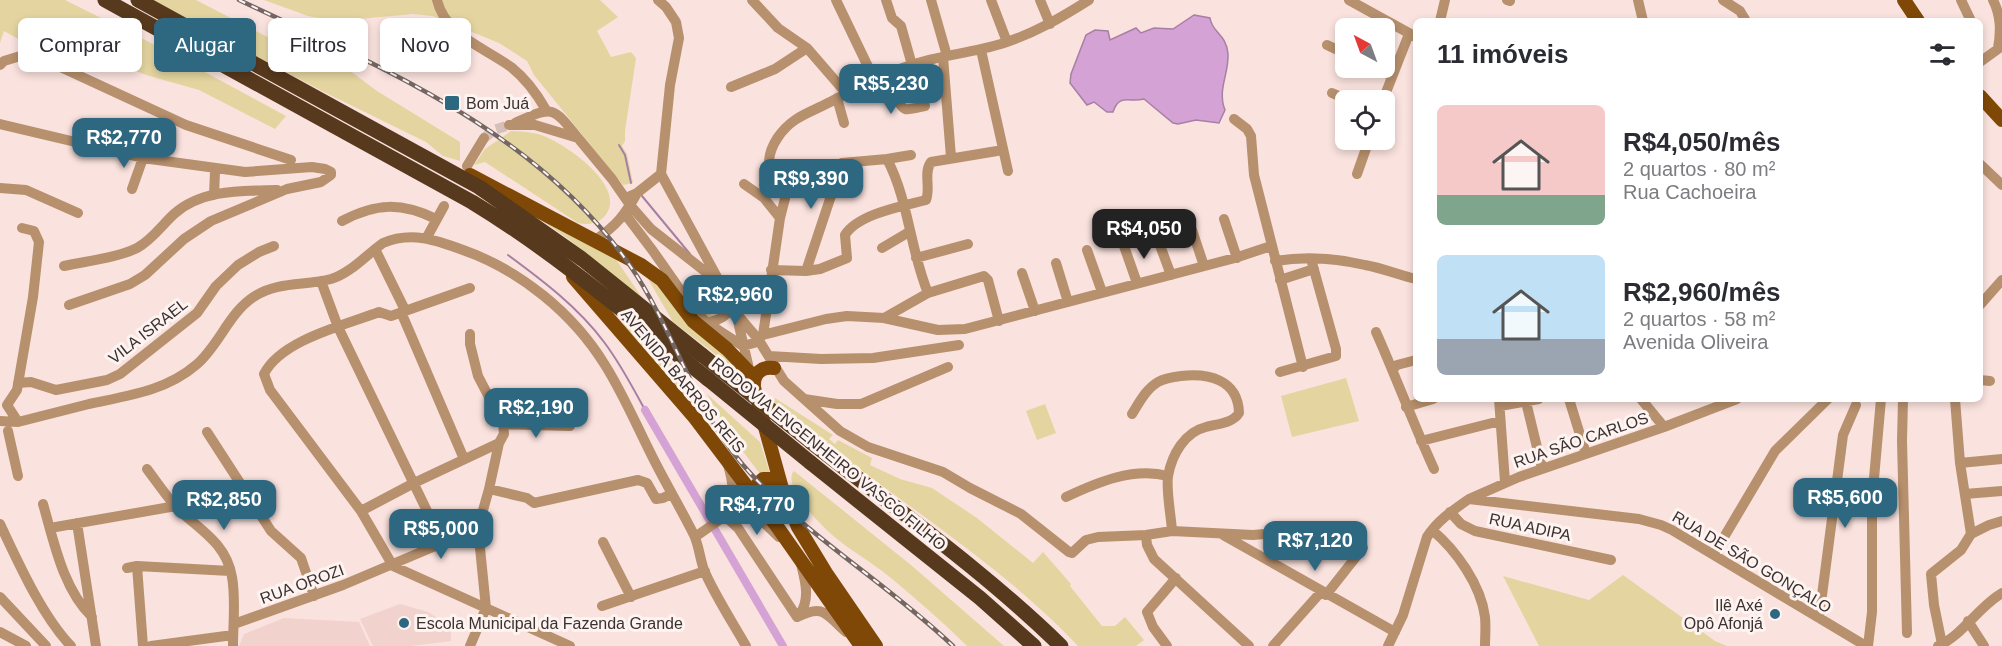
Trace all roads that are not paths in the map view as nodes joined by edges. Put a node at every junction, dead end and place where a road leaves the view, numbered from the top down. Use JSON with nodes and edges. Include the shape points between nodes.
{"nodes":[{"id":1,"x":105,"y":0,"type":"edge"},
{"id":2,"x":138,"y":0,"type":"edge"},
{"id":3,"x":437,"y":0,"type":"edge"},
{"id":4,"x":658,"y":0,"type":"edge"},
{"id":5,"x":752,"y":0,"type":"edge"},
{"id":6,"x":836,"y":0,"type":"edge"},
{"id":7,"x":886,"y":0,"type":"edge"},
{"id":8,"x":931,"y":0,"type":"edge"},
{"id":9,"x":991,"y":0,"type":"edge"},
{"id":10,"x":1040,"y":0,"type":"edge"},
{"id":11,"x":1089,"y":0,"type":"edge"},
{"id":12,"x":1350,"y":0,"type":"edge"},
{"id":13,"x":1445,"y":0,"type":"edge"},
{"id":14,"x":1638,"y":0,"type":"edge"},
{"id":15,"x":1723,"y":0,"type":"edge"},
{"id":16,"x":1904,"y":0,"type":"edge"},
{"id":17,"x":1961,"y":0,"type":"edge"},
{"id":18,"x":1993,"y":0,"type":"edge"},
{"id":19,"x":1441,"y":18,"type":"edge"},
{"id":20,"x":1642,"y":18,"type":"edge"},
{"id":21,"x":1744,"y":18,"type":"edge"},
{"id":22,"x":1916,"y":18,"type":"edge"},
{"id":23,"x":1970,"y":18,"type":"edge"},
{"id":24,"x":1050,"y":24,"type":"junction"},
{"id":25,"x":1413,"y":35,"type":"edge"},
{"id":26,"x":1006,"y":42,"type":"junction"},
{"id":27,"x":1328,"y":45,"type":"dead end"},
{"id":28,"x":2000,"y":47,"type":"edge"},
{"id":29,"x":807,"y":48,"type":"junction"},
{"id":30,"x":1335,"y":48,"type":"edge"},
{"id":31,"x":981,"y":50,"type":"junction"},
{"id":32,"x":945,"y":57,"type":"junction"},
{"id":33,"x":1983,"y":60,"type":"edge"},
{"id":34,"x":0,"y":65,"type":"edge"},
{"id":35,"x":912,"y":65,"type":"junction"},
{"id":36,"x":1395,"y":70,"type":"edge"},
{"id":37,"x":887,"y":74,"type":"junction"},
{"id":38,"x":874,"y":79,"type":"junction"},
{"id":39,"x":731,"y":87,"type":"dead end"},
{"id":40,"x":1332,"y":93,"type":"dead end"},
{"id":41,"x":1335,"y":94,"type":"edge"},
{"id":42,"x":841,"y":95,"type":"junction"},
{"id":43,"x":1983,"y":99,"type":"edge"},
{"id":44,"x":925,"y":106,"type":"dead end"},
{"id":45,"x":546,"y":110,"type":"junction"},
{"id":46,"x":1234,"y":119,"type":"dead end"},
{"id":47,"x":2002,"y":120,"type":"edge"},
{"id":48,"x":844,"y":123,"type":"dead end"},
{"id":49,"x":0,"y":124,"type":"edge"},
{"id":50,"x":484,"y":138,"type":"tunnel mouth"},
{"id":51,"x":578,"y":138,"type":"junction"},
{"id":52,"x":414,"y":150,"type":"junction"},
{"id":53,"x":1004,"y":150,"type":"junction"},
{"id":54,"x":1365,"y":150,"type":"edge"},
{"id":55,"x":911,"y":154,"type":"dead end"},
{"id":56,"x":951,"y":157,"type":"junction"},
{"id":57,"x":143,"y":158,"type":"junction"},
{"id":58,"x":887,"y":159,"type":"junction"},
{"id":59,"x":291,"y":160,"type":"dead end"},
{"id":60,"x":467,"y":166,"type":"dead end"},
{"id":61,"x":1983,"y":167,"type":"edge"},
{"id":62,"x":1008,"y":171,"type":"dead end"},
{"id":63,"x":215,"y":172,"type":"dead end"},
{"id":64,"x":661,"y":174,"type":"junction"},
{"id":65,"x":1357,"y":174,"type":"dead end"},
{"id":66,"x":744,"y":184,"type":"dead end"},
{"id":67,"x":2002,"y":185,"type":"edge"},
{"id":68,"x":0,"y":188,"type":"edge"},
{"id":69,"x":132,"y":189,"type":"dead end"},
{"id":70,"x":286,"y":189,"type":"junction"},
{"id":71,"x":214,"y":195,"type":"junction"},
{"id":72,"x":904,"y":204,"type":"junction"},
{"id":73,"x":444,"y":206,"type":"dead end"},
{"id":74,"x":626,"y":206,"type":"junction"},
{"id":75,"x":78,"y":213,"type":"dead end"},
{"id":76,"x":780,"y":218,"type":"junction"},
{"id":77,"x":436,"y":219,"type":"junction"},
{"id":78,"x":1224,"y":219,"type":"dead end"},
{"id":79,"x":342,"y":221,"type":"dead end"},
{"id":80,"x":22,"y":228,"type":"dead end"},
{"id":81,"x":1192,"y":230,"type":"dead end"},
{"id":82,"x":909,"y":232,"type":"junction"},
{"id":83,"x":427,"y":237,"type":"junction"},
{"id":84,"x":595,"y":240,"type":"junction"},
{"id":85,"x":1158,"y":240,"type":"dead end"},
{"id":86,"x":968,"y":244,"type":"dead end"},
{"id":87,"x":274,"y":246,"type":"dead end"},
{"id":88,"x":1124,"y":246,"type":"dead end"},
{"id":89,"x":1271,"y":246,"type":"junction"},
{"id":90,"x":882,"y":248,"type":"dead end"},
{"id":91,"x":375,"y":249,"type":"junction"},
{"id":92,"x":1087,"y":250,"type":"dead end"},
{"id":93,"x":916,"y":258,"type":"junction"},
{"id":94,"x":1237,"y":258,"type":"junction"},
{"id":95,"x":557,"y":259,"type":"junction"},
{"id":96,"x":1275,"y":261,"type":"junction"},
{"id":97,"x":1056,"y":263,"type":"dead end"},
{"id":98,"x":1313,"y":264,"type":"junction"},
{"id":99,"x":64,"y":266,"type":"dead end"},
{"id":100,"x":1204,"y":266,"type":"junction"},
{"id":101,"x":771,"y":270,"type":"junction"},
{"id":102,"x":806,"y":271,"type":"junction"},
{"id":103,"x":1022,"y":273,"type":"dead end"},
{"id":104,"x":1171,"y":275,"type":"junction"},
{"id":105,"x":1413,"y":278,"type":"edge"},
{"id":106,"x":1280,"y":279,"type":"junction"},
{"id":107,"x":321,"y":280,"type":"junction"},
{"id":108,"x":2002,"y":280,"type":"edge"},
{"id":109,"x":1137,"y":283,"type":"junction"},
{"id":110,"x":470,"y":288,"type":"dead end"},
{"id":111,"x":723,"y":290,"type":"junction"},
{"id":112,"x":1102,"y":292,"type":"junction"},
{"id":113,"x":928,"y":293,"type":"junction"},
{"id":114,"x":1068,"y":302,"type":"junction"},
{"id":115,"x":1983,"y":302,"type":"edge"},
{"id":116,"x":69,"y":305,"type":"dead end"},
{"id":117,"x":734,"y":308,"type":"junction"},
{"id":118,"x":403,"y":310,"type":"junction"},
{"id":119,"x":1035,"y":311,"type":"junction"},
{"id":120,"x":884,"y":318,"type":"junction"},
{"id":121,"x":999,"y":321,"type":"junction"},
{"id":122,"x":707,"y":323,"type":"junction"},
{"id":123,"x":338,"y":327,"type":"junction"},
{"id":124,"x":1376,"y":332,"type":"dead end"},
{"id":125,"x":470,"y":334,"type":"dead end"},
{"id":126,"x":760,"y":337,"type":"junction"},
{"id":127,"x":959,"y":345,"type":"dead end"},
{"id":128,"x":743,"y":346,"type":"junction"},
{"id":129,"x":1413,"y":361,"type":"edge"},
{"id":130,"x":772,"y":362,"type":"junction"},
{"id":131,"x":948,"y":367,"type":"dead end"},
{"id":132,"x":1303,"y":367,"type":"junction"},
{"id":133,"x":1393,"y":369,"type":"junction"},
{"id":134,"x":1280,"y":372,"type":"dead end"},
{"id":135,"x":750,"y":373,"type":"junction"},
{"id":136,"x":18,"y":383,"type":"junction"},
{"id":137,"x":754,"y":389,"type":"junction"},
{"id":138,"x":804,"y":399,"type":"junction"},
{"id":139,"x":4,"y":402,"type":"edge"},
{"id":140,"x":1423,"y":402,"type":"edge"},
{"id":141,"x":1526,"y":402,"type":"joint"},
{"id":142,"x":1570,"y":402,"type":"edge"},
{"id":143,"x":1643,"y":402,"type":"edge"},
{"id":144,"x":1825,"y":402,"type":"edge"},
{"id":145,"x":1881,"y":402,"type":"edge"},
{"id":146,"x":1903,"y":402,"type":"edge"},
{"id":147,"x":1954,"y":402,"type":"edge"},
{"id":148,"x":1499,"y":403,"type":"edge"},
{"id":149,"x":1709,"y":404,"type":"edge"},
{"id":150,"x":1856,"y":405,"type":"dead end"},
{"id":151,"x":1406,"y":407,"type":"junction"},
{"id":152,"x":1132,"y":414,"type":"dead end"},
{"id":153,"x":0,"y":421,"type":"edge"},
{"id":154,"x":1500,"y":421,"type":"junction"},
{"id":155,"x":18,"y":422,"type":"junction"},
{"id":156,"x":503,"y":424,"type":"junction"},
{"id":157,"x":570,"y":426,"type":"dead end"},
{"id":158,"x":1664,"y":427,"type":"junction"},
{"id":159,"x":207,"y":432,"type":"dead end"},
{"id":160,"x":4,"y":433,"type":"edge"},
{"id":161,"x":1421,"y":441,"type":"junction"},
{"id":162,"x":499,"y":443,"type":"junction"},
{"id":163,"x":1586,"y":454,"type":"junction"},
{"id":164,"x":464,"y":459,"type":"junction"},
{"id":165,"x":726,"y":459,"type":"junction"},
{"id":166,"x":2002,"y":459,"type":"edge"},
{"id":167,"x":1960,"y":463,"type":"junction"},
{"id":168,"x":1542,"y":468,"type":"junction"},
{"id":169,"x":147,"y":469,"type":"dead end"},
{"id":170,"x":1434,"y":469,"type":"dead end"},
{"id":171,"x":18,"y":476,"type":"dead end"},
{"id":172,"x":1168,"y":476,"type":"junction"},
{"id":173,"x":1505,"y":482,"type":"junction"},
{"id":174,"x":414,"y":483,"type":"junction"},
{"id":175,"x":489,"y":489,"type":"junction"},
{"id":176,"x":2002,"y":491,"type":"edge"},
{"id":177,"x":783,"y":492,"type":"junction"},
{"id":178,"x":671,"y":494,"type":"junction"},
{"id":179,"x":1965,"y":494,"type":"junction"},
{"id":180,"x":1066,"y":497,"type":"dead end"},
{"id":181,"x":756,"y":498,"type":"junction"},
{"id":182,"x":1469,"y":499,"type":"junction"},
{"id":183,"x":43,"y":504,"type":"dead end"},
{"id":184,"x":176,"y":506,"type":"junction"},
{"id":185,"x":361,"y":511,"type":"junction"},
{"id":186,"x":1450,"y":512,"type":"junction"},
{"id":187,"x":721,"y":518,"type":"junction"},
{"id":188,"x":2002,"y":521,"type":"edge"},
{"id":189,"x":78,"y":523,"type":"junction"},
{"id":190,"x":0,"y":524,"type":"edge"},
{"id":191,"x":50,"y":528,"type":"junction"},
{"id":192,"x":478,"y":528,"type":"junction"},
{"id":193,"x":1432,"y":530,"type":"junction"},
{"id":194,"x":1172,"y":531,"type":"junction"},
{"id":195,"x":1971,"y":534,"type":"junction"},
{"id":196,"x":1146,"y":535,"type":"junction"},
{"id":197,"x":1222,"y":535,"type":"junction"},
{"id":198,"x":695,"y":537,"type":"junction"},
{"id":199,"x":603,"y":542,"type":"dead end"},
{"id":200,"x":443,"y":544,"type":"junction"},
{"id":201,"x":791,"y":547,"type":"junction"},
{"id":202,"x":6,"y":548,"type":"edge"},
{"id":203,"x":1714,"y":554,"type":"junction"},
{"id":204,"x":1611,"y":560,"type":"dead end"},
{"id":205,"x":800,"y":561,"type":"junction"},
{"id":206,"x":393,"y":566,"type":"junction"},
{"id":207,"x":230,"y":571,"type":"junction"},
{"id":208,"x":705,"y":572,"type":"junction"},
{"id":209,"x":1176,"y":578,"type":"junction"},
{"id":210,"x":1323,"y":593,"type":"junction"},
{"id":211,"x":2002,"y":593,"type":"edge"},
{"id":212,"x":314,"y":596,"type":"junction"},
{"id":213,"x":0,"y":597,"type":"edge"},
{"id":214,"x":631,"y":597,"type":"junction"},
{"id":215,"x":602,"y":606,"type":"dead end"},
{"id":216,"x":486,"y":608,"type":"junction"},
{"id":217,"x":92,"y":617,"type":"junction"},
{"id":218,"x":796,"y":617,"type":"junction"},
{"id":219,"x":1819,"y":618,"type":"junction"},
{"id":220,"x":1968,"y":621,"type":"junction"},
{"id":221,"x":739,"y":632,"type":"junction"},
{"id":222,"x":0,"y":633,"type":"edge"},
{"id":223,"x":1395,"y":633,"type":"junction"},
{"id":224,"x":1907,"y":633,"type":"dead end"},
{"id":225,"x":234,"y":635,"type":"edge"},
{"id":226,"x":1939,"y":645,"type":"edge"},
{"id":227,"x":26,"y":646,"type":"edge"},
{"id":228,"x":46,"y":646,"type":"edge"},
{"id":229,"x":71,"y":646,"type":"edge"},
{"id":230,"x":96,"y":646,"type":"edge"},
{"id":231,"x":143,"y":646,"type":"edge"},
{"id":232,"x":151,"y":646,"type":"edge"},
{"id":233,"x":470,"y":646,"type":"edge"},
{"id":234,"x":570,"y":646,"type":"edge"},
{"id":235,"x":746,"y":646,"type":"edge"},
{"id":236,"x":756,"y":646,"type":"edge"},
{"id":237,"x":861,"y":646,"type":"edge"},
{"id":238,"x":876,"y":646,"type":"edge"},
{"id":239,"x":1034,"y":646,"type":"edge"},
{"id":240,"x":1061,"y":646,"type":"edge"},
{"id":241,"x":1167,"y":646,"type":"edge"},
{"id":242,"x":1249,"y":646,"type":"edge"},
{"id":243,"x":1273,"y":646,"type":"edge"},
{"id":244,"x":1388,"y":646,"type":"edge"},
{"id":245,"x":1485,"y":646,"type":"edge"},
{"id":246,"x":1867,"y":646,"type":"edge"},
{"id":247,"x":1984,"y":646,"type":"edge"}],
"edges":[{"from":1,"to":95,"type":"highway","name":"RODOVIA ENGENHEIRO VASCO FILHO","via":[[472,202]]},
{"from":2,"to":52,"type":"highway","name":"RODOVIA ENGENHEIRO VASCO FILHO"},
{"from":3,"to":45,"type":"street","via":[[454,30],[512,68],[535,91]]},
{"from":4,"to":64,"type":"street","via":[[676,22],[679,38]]},
{"from":5,"to":29,"type":"street","via":[[778,28]]},
{"from":6,"to":38,"type":"street"},
{"from":7,"to":35,"type":"street","via":[[892,18],[901,26]]},
{"from":8,"to":32,"type":"street"},
{"from":9,"to":26,"type":"street"},
{"from":10,"to":24,"type":"street"},
{"from":11,"to":24,"type":"street"},
{"from":12,"to":25,"type":"street"},
{"from":13,"to":19,"type":"street"},
{"from":14,"to":20,"type":"street"},
{"from":15,"to":21,"type":"street"},
{"from":16,"to":22,"type":"main road"},
{"from":17,"to":23,"type":"street"},
{"from":18,"to":28,"type":"street","via":[[1999,16]]},
{"from":24,"to":26,"type":"street"},
{"from":25,"to":36,"type":"street"},
{"from":26,"to":31,"type":"street"},
{"from":27,"to":30,"type":"street"},
{"from":28,"to":33,"type":"street"},
{"from":29,"to":39,"type":"street","via":[[775,69]]},
{"from":29,"to":42,"type":"street"},
{"from":31,"to":32,"type":"street"},
{"from":31,"to":53,"type":"street"},
{"from":32,"to":35,"type":"street"},
{"from":32,"to":56,"type":"street"},
{"from":34,"to":59,"type":"street","via":[[30,53],[186,125]]},
{"from":35,"to":37,"type":"street"},
{"from":37,"to":38,"type":"street"},
{"from":37,"to":44,"type":"street","via":[[903,108]]},
{"from":38,"to":42,"type":"street"},
{"from":40,"to":41,"type":"street"},
{"from":42,"to":48,"type":"street"},
{"from":42,"to":76,"type":"street","via":[[794,121],[773,146],[769,161],[789,183]]},
{"from":43,"to":47,"type":"main road"},
{"from":45,"to":51,"type":"street","via":[[562,118]]},
{"from":45,"to":51,"type":"street","via":[[510,124],[535,125]]},
{"from":46,"to":89,"type":"street","via":[[1251,136],[1252,164]]},
{"from":49,"to":57,"type":"street"},
{"from":50,"to":60,"type":"street"},
{"from":51,"to":74,"type":"street"},
{"from":52,"to":84,"type":"main road","name":"AVENIDA BARROS REIS"},
{"from":52,"to":240,"type":"highway","name":"RODOVIA ENGENHEIRO VASCO FILHO","bridge":true,"via":[[480,187],[582,259],[961,560]]},
{"from":53,"to":56,"type":"street"},
{"from":53,"to":62,"type":"street"},
{"from":54,"to":65,"type":"street"},
{"from":55,"to":58,"type":"street"},
{"from":56,"to":72,"type":"street","via":[[928,164],[927,198]]},
{"from":57,"to":69,"type":"street"},
{"from":57,"to":70,"type":"street","via":[[245,172],[312,167],[331,172],[326,180]]},
{"from":58,"to":72,"type":"street"},
{"from":58,"to":102,"type":"street","via":[[842,163]]},
{"from":61,"to":67,"type":"street"},
{"from":63,"to":71,"type":"street"},
{"from":64,"to":74,"type":"street"},
{"from":64,"to":111,"type":"street"},
{"from":66,"to":76,"type":"street","via":[[764,198]]},
{"from":68,"to":75,"type":"street","via":[[26,189]]},
{"from":70,"to":71,"type":"street"},
{"from":70,"to":116,"type":"street","via":[[211,221],[130,284]]},
{"from":71,"to":99,"type":"street","via":[[186,205],[140,247]]},
{"from":72,"to":82,"type":"street"},
{"from":72,"to":102,"type":"street","via":[[886,209],[847,232],[847,258]]},
{"from":73,"to":77,"type":"street"},
{"from":74,"to":84,"type":"street","via":[[612,228]]},
{"from":74,"to":111,"type":"street"},
{"from":74,"to":122,"type":"street","via":[[653,251]]},
{"from":76,"to":101,"type":"street"},
{"from":77,"to":79,"type":"street","via":[[410,209],[380,206]]},
{"from":77,"to":83,"type":"street"},
{"from":78,"to":94,"type":"street"},
{"from":80,"to":136,"type":"street","via":[[34,231],[39,242]]},
{"from":81,"to":100,"type":"street"},
{"from":82,"to":90,"type":"street"},
{"from":82,"to":93,"type":"street"},
{"from":83,"to":91,"type":"street","via":[[397,238]]},
{"from":83,"to":178,"type":"street","via":[[506,268],[581,332],[606,366]]},
{"from":84,"to":135,"type":"main road","name":"AVENIDA BARROS REIS","via":[[662,280],[693,321]]},
{"from":85,"to":104,"type":"street"},
{"from":86,"to":93,"type":"street"},
{"from":87,"to":136,"type":"street","name":"VILA ISRAEL","via":[[238,265],[216,286],[197,313],[120,374],[56,390],[31,382]]},
{"from":88,"to":109,"type":"street"},
{"from":89,"to":94,"type":"street"},
{"from":89,"to":96,"type":"street"},
{"from":91,"to":107,"type":"street","via":[[348,271]]},
{"from":91,"to":118,"type":"street"},
{"from":92,"to":112,"type":"street"},
{"from":93,"to":113,"type":"street"},
{"from":94,"to":100,"type":"street"},
{"from":95,"to":165,"type":"main road","name":"AVENIDA BARROS REIS"},
{"from":95,"to":239,"type":"highway","name":"RODOVIA ENGENHEIRO VASCO FILHO","bridge":true,"via":[[980,598]]},
{"from":96,"to":98,"type":"street","via":[[1301,257]]},
{"from":96,"to":106,"type":"street"},
{"from":97,"to":114,"type":"street"},
{"from":98,"to":105,"type":"street","via":[[1367,265]]},
{"from":98,"to":106,"type":"street"},
{"from":98,"to":132,"type":"street","via":[[1336,356]]},
{"from":100,"to":104,"type":"street"},
{"from":101,"to":102,"type":"street"},
{"from":101,"to":126,"type":"street"},
{"from":103,"to":119,"type":"street"},
{"from":104,"to":109,"type":"street"},
{"from":106,"to":132,"type":"street"},
{"from":107,"to":123,"type":"street"},
{"from":107,"to":155,"type":"street","via":[[288,284],[255,296],[238,310],[199,363],[154,389]]},
{"from":108,"to":115,"type":"street"},
{"from":109,"to":112,"type":"street"},
{"from":110,"to":118,"type":"street"},
{"from":111,"to":117,"type":"street"},
{"from":112,"to":114,"type":"street"},
{"from":113,"to":120,"type":"street"},
{"from":113,"to":121,"type":"street","via":[[985,276]]},
{"from":114,"to":119,"type":"street"},
{"from":117,"to":122,"type":"street"},
{"from":117,"to":126,"type":"street"},
{"from":117,"to":128,"type":"street"},
{"from":118,"to":123,"type":"street","via":[[391,316],[379,312]]},
{"from":118,"to":164,"type":"street"},
{"from":119,"to":121,"type":"street"},
{"from":120,"to":121,"type":"street","via":[[950,330]]},
{"from":120,"to":126,"type":"street","via":[[858,315],[826,319]]},
{"from":122,"to":128,"type":"street"},
{"from":123,"to":174,"type":"street"},
{"from":123,"to":185,"type":"street","via":[[290,348],[264,374],[270,390]]},
{"from":124,"to":133,"type":"street"},
{"from":125,"to":156,"type":"street","via":[[480,380]]},
{"from":126,"to":128,"type":"street"},
{"from":126,"to":130,"type":"street"},
{"from":127,"to":130,"type":"street","via":[[873,358]]},
{"from":128,"to":135,"type":"street"},
{"from":129,"to":133,"type":"street"},
{"from":130,"to":137,"type":"main road","via":[[757,373]]},
{"from":130,"to":138,"type":"street","via":[[784,381]]},
{"from":131,"to":138,"type":"street","via":[[861,404]]},
{"from":132,"to":134,"type":"street"},
{"from":133,"to":151,"type":"street"},
{"from":135,"to":137,"type":"main road","name":"AVENIDA BARROS REIS"},
{"from":136,"to":139,"type":"street","via":[[15,395]]},
{"from":137,"to":177,"type":"main road","name":"AVENIDA BARROS REIS"},
{"from":138,"to":196,"type":"street","via":[[860,444],[943,472],[1021,514],[1069,552],[1091,537]]},
{"from":139,"to":155,"type":"street"},
{"from":140,"to":151,"type":"street"},
{"from":141,"to":148,"type":"street"},
{"from":141,"to":168,"type":"street"},
{"from":142,"to":163,"type":"street"},
{"from":143,"to":158,"type":"street"},
{"from":144,"to":203,"type":"street","via":[[1776,451]]},
{"from":145,"to":246,"type":"street","via":[[1872,501],[1872,612]]},
{"from":146,"to":224,"type":"street"},
{"from":147,"to":167,"type":"street"},
{"from":148,"to":154,"type":"street"},
{"from":149,"to":158,"type":"street","name":"RUA SÃO CARLOS"},
{"from":150,"to":219,"type":"street","via":[[1843,435]]},
{"from":151,"to":161,"type":"street"},
{"from":152,"to":172,"type":"street","via":[[1147,391],[1169,377],[1210,375],[1227,386],[1235,398],[1240,409],[1237,417],[1187,436]]},
{"from":153,"to":155,"type":"street"},
{"from":154,"to":161,"type":"street"},
{"from":154,"to":173,"type":"street"},
{"from":155,"to":160,"type":"street"},
{"from":156,"to":157,"type":"street"},
{"from":156,"to":162,"type":"street","via":[[504,434]]},
{"from":158,"to":163,"type":"street","name":"RUA SÃO CARLOS"},
{"from":159,"to":212,"type":"street","via":[[271,531],[301,558]]},
{"from":160,"to":171,"type":"street"},
{"from":161,"to":170,"type":"street"},
{"from":162,"to":164,"type":"street"},
{"from":162,"to":175,"type":"street"},
{"from":163,"to":168,"type":"street","name":"RUA SÃO CARLOS"},
{"from":164,"to":174,"type":"street"},
{"from":165,"to":181,"type":"main road","name":"AVENIDA BARROS REIS"},
{"from":165,"to":187,"type":"street","via":[[734,495]]},
{"from":166,"to":167,"type":"street"},
{"from":167,"to":179,"type":"street"},
{"from":168,"to":173,"type":"street","name":"RUA SÃO CARLOS"},
{"from":169,"to":184,"type":"street"},
{"from":172,"to":180,"type":"street","via":[[1143,472],[1126,475]]},
{"from":172,"to":194,"type":"street"},
{"from":173,"to":182,"type":"street","name":"RUA SÃO CARLOS"},
{"from":174,"to":185,"type":"street"},
{"from":174,"to":200,"type":"street"},
{"from":175,"to":178,"type":"street","via":[[534,503],[638,480],[647,483],[657,499]]},
{"from":175,"to":192,"type":"street"},
{"from":176,"to":179,"type":"street"},
{"from":177,"to":181,"type":"main road","via":[[767,478],[757,485]]},
{"from":177,"to":238,"type":"main road","name":"AVENIDA BARROS REIS","via":[[809,547]]},
{"from":178,"to":198,"type":"street"},
{"from":179,"to":195,"type":"street"},
{"from":181,"to":201,"type":"main road","name":"AVENIDA BARROS REIS"},
{"from":182,"to":186,"type":"street"},
{"from":182,"to":203,"type":"street","name":"RUA DE SÃO GONÇALO","via":[[1649,521]]},
{"from":183,"to":191,"type":"street"},
{"from":184,"to":189,"type":"street"},
{"from":184,"to":207,"type":"street","via":[[219,547]]},
{"from":185,"to":206,"type":"street"},
{"from":186,"to":193,"type":"street"},
{"from":186,"to":204,"type":"street","name":"RUA ADIPA","via":[[1475,531]]},
{"from":187,"to":198,"type":"street"},
{"from":187,"to":201,"type":"street","via":[[741,515],[761,520]]},
{"from":187,"to":218,"type":"street","via":[[738,528]]},
{"from":188,"to":195,"type":"street"},
{"from":189,"to":191,"type":"street"},
{"from":189,"to":217,"type":"street"},
{"from":190,"to":202,"type":"street"},
{"from":191,"to":217,"type":"street","via":[[72,591]]},
{"from":192,"to":200,"type":"street","name":"RUA OROZI"},
{"from":192,"to":216,"type":"street"},
{"from":193,"to":223,"type":"street","via":[[1423,545]]},
{"from":193,"to":245,"type":"street","via":[[1461,560],[1472,582],[1485,618]]},
{"from":194,"to":196,"type":"street"},
{"from":194,"to":197,"type":"street"},
{"from":195,"to":226,"type":"street","via":[[1961,550],[1931,574]]},
{"from":196,"to":209,"type":"street","via":[[1149,552]]},
{"from":197,"to":210,"type":"street"},
{"from":197,"to":210,"type":"street","via":[[1333,528],[1357,536],[1363,548]]},
{"from":198,"to":208,"type":"street"},
{"from":199,"to":214,"type":"street"},
{"from":200,"to":206,"type":"street","name":"RUA OROZI"},
{"from":201,"to":205,"type":"main road","name":"AVENIDA BARROS REIS"},
{"from":202,"to":229,"type":"street"},
{"from":203,"to":219,"type":"street","name":"RUA DE SÃO GONÇALO"},
{"from":205,"to":218,"type":"street","via":[[806,596],[805,607]]},
{"from":205,"to":237,"type":"main road","name":"AVENIDA BARROS REIS"},
{"from":206,"to":212,"type":"street","name":"RUA OROZI"},
{"from":206,"to":216,"type":"street"},
{"from":207,"to":225,"type":"street"},
{"from":207,"to":231,"type":"street","via":[[132,567]]},
{"from":208,"to":214,"type":"street"},
{"from":208,"to":221,"type":"street"},
{"from":209,"to":241,"type":"street","via":[[1147,612]]},
{"from":209,"to":242,"type":"street"},
{"from":210,"to":223,"type":"street"},
{"from":210,"to":243,"type":"street"},
{"from":211,"to":220,"type":"street"},
{"from":212,"to":225,"type":"street","name":"RUA OROZI"},
{"from":213,"to":228,"type":"street"},
{"from":214,"to":215,"type":"street"},
{"from":216,"to":233,"type":"street"},
{"from":216,"to":234,"type":"street"},
{"from":217,"to":230,"type":"street"},
{"from":218,"to":237,"type":"street","via":[[809,611],[827,613]]},
{"from":219,"to":246,"type":"street","name":"RUA DE SÃO GONÇALO"},
{"from":220,"to":226,"type":"street"},
{"from":220,"to":247,"type":"street"},
{"from":221,"to":235,"type":"street"},
{"from":221,"to":236,"type":"street"},
{"from":222,"to":227,"type":"street"},
{"from":223,"to":244,"type":"street"},
{"from":225,"to":232,"type":"street","name":"RUA OROZI"}]}
